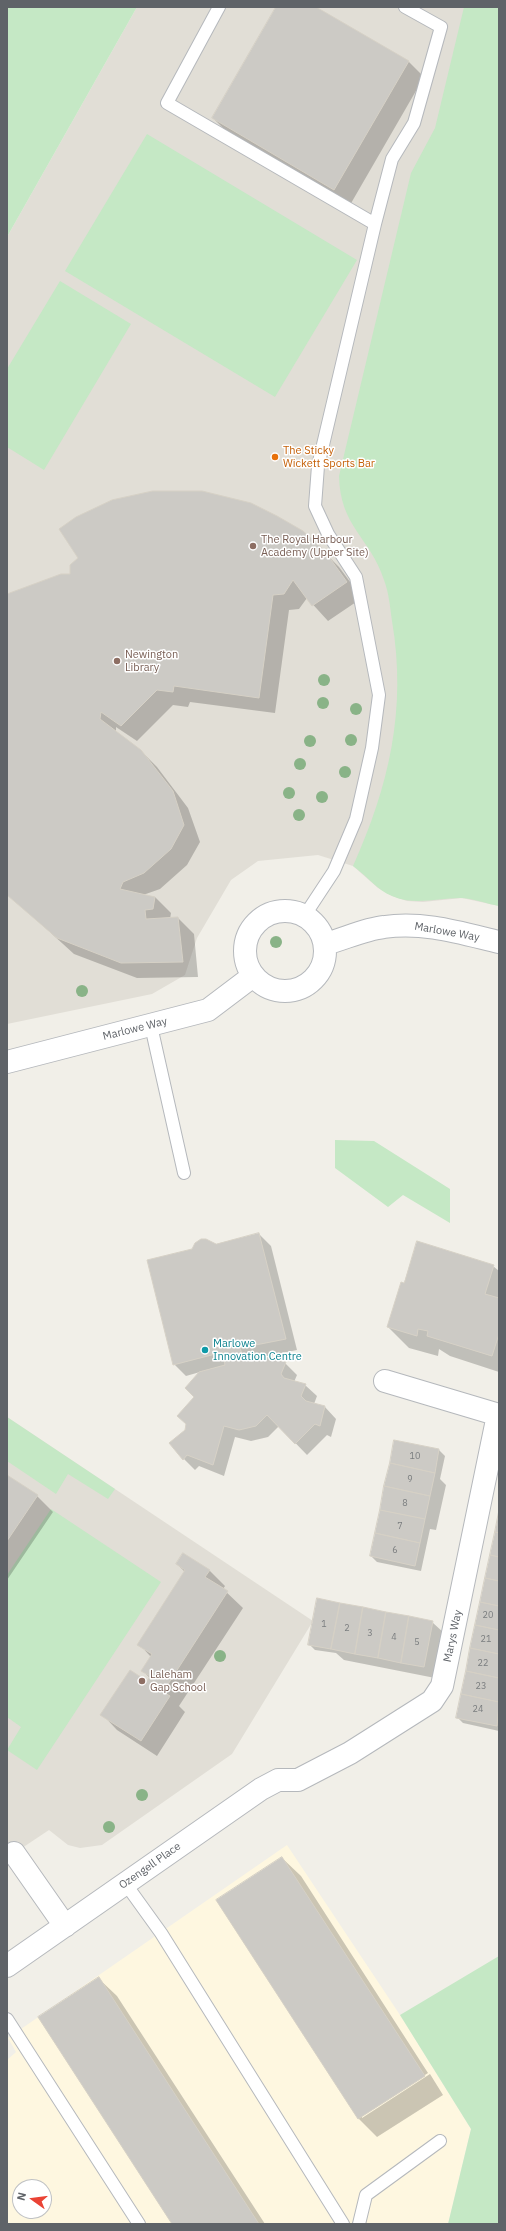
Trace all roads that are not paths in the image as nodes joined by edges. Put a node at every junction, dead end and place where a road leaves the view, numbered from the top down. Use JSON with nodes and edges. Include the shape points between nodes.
{"nodes":[{"id":1,"x":219,"y":7,"type":"edge"},
{"id":2,"x":405,"y":7,"type":"edge"},
{"id":3,"x":375,"y":224,"type":"junction"},
{"id":4,"x":305,"y":915,"type":"junction"},
{"id":5,"x":499,"y":942,"type":"edge"},
{"id":6,"x":325,"y":944,"type":"junction"},
{"id":7,"x":253,"y":976,"type":"junction"},
{"id":8,"x":150,"y":1026,"type":"junction"},
{"id":9,"x":7,"y":1062,"type":"edge"},
{"id":10,"x":184,"y":1173,"type":"dead end"},
{"id":11,"x":385,"y":1381,"type":"dead end"},
{"id":12,"x":498,"y":1415,"type":"edge"},
{"id":13,"x":298,"y":1780,"type":"joint"},
{"id":14,"x":10,"y":1849,"type":"edge"},
{"id":15,"x":125,"y":1884,"type":"junction"},
{"id":16,"x":64,"y":1926,"type":"junction"},
{"id":17,"x":7,"y":1966,"type":"edge"},
{"id":18,"x":7,"y":2019,"type":"edge"},
{"id":19,"x":440,"y":2141,"type":"dead end"},
{"id":20,"x":139,"y":2224,"type":"edge"},
{"id":21,"x":343,"y":2224,"type":"edge"},
{"id":22,"x":359,"y":2224,"type":"edge"}],
"edges":[{"from":1,"to":3,"type":"lane","via":[[167,103]]},
{"from":2,"to":3,"type":"lane","via":[[441,27],[414,123],[392,159]]},
{"from":3,"to":4,"type":"lane","via":[[318,466],[315,506],[328,534],[356,577],[379,695],[372,748],[356,819],[334,871]]},
{"from":4,"to":6,"type":"street","via":[[318,928]]},
{"from":4,"to":7,"type":"street","via":[[292,911],[278,911],[265,916],[254,925],[245,950],[247,964]]},
{"from":5,"to":6,"type":"street","name":"Marlowe Way","via":[[414,925],[383,927]]},
{"from":6,"to":7,"type":"street","via":[[321,970],[313,981],[302,988],[289,992],[276,990],[263,985]]},
{"from":7,"to":8,"type":"street","name":"Marlowe Way","via":[[208,1010]]},
{"from":8,"to":9,"type":"street","name":"Marlowe Way"},
{"from":8,"to":10,"type":"lane"},
{"from":11,"to":12,"type":"street","name":"Marys Way"},
{"from":12,"to":13,"type":"street","name":"Marys Way","via":[[442,1686],[432,1701],[350,1753]]},
{"from":13,"to":15,"type":"street","name":"Ozengell Place","via":[[278,1780],[260,1789]]},
{"from":14,"to":16,"type":"street"},
{"from":15,"to":16,"type":"street","name":"Ozengell Place"},
{"from":15,"to":21,"type":"lane","via":[[166,1939]]},
{"from":16,"to":17,"type":"street","name":"Ozengell Place"},
{"from":18,"to":20,"type":"lane"},
{"from":19,"to":22,"type":"lane","via":[[366,2194]]}]}
